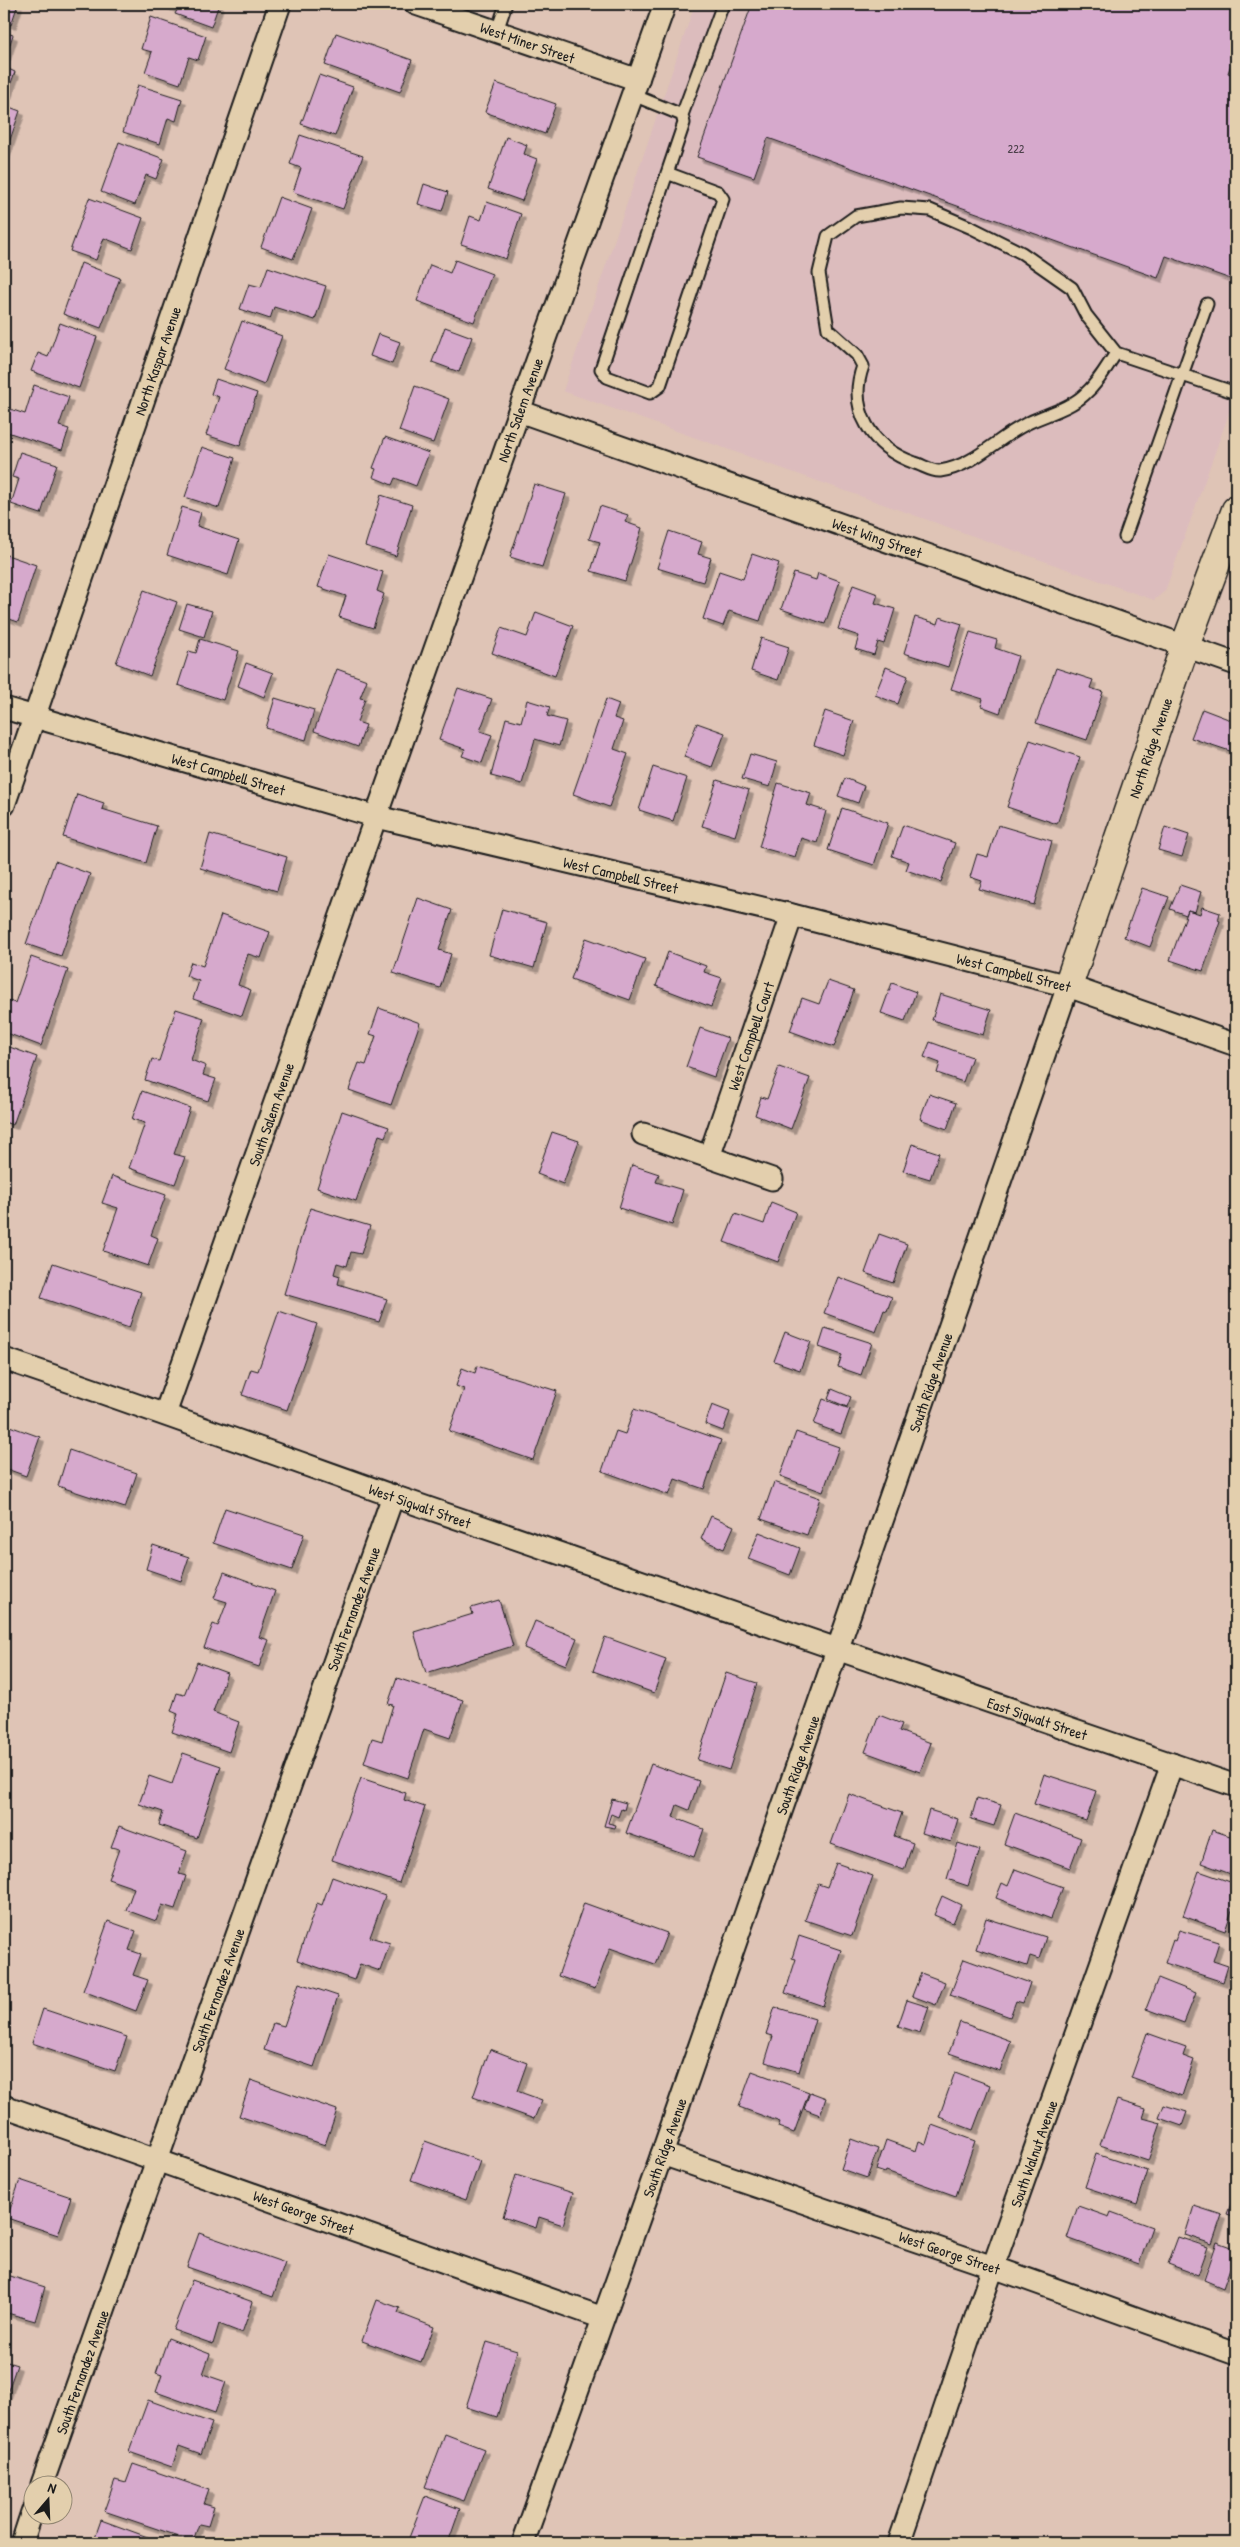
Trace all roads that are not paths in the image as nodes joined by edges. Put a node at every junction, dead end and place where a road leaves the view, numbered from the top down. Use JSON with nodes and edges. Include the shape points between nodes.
{"nodes":[{"id":1,"x":280,"y":4,"type":"edge"},
{"id":2,"x":506,"y":4,"type":"edge"},
{"id":3,"x":665,"y":4,"type":"edge"},
{"id":4,"x":723,"y":4,"type":"edge"},
{"id":5,"x":428,"y":6,"type":"edge"},
{"id":6,"x":497,"y":31,"type":"junction"},
{"id":7,"x":636,"y":87,"type":"junction"},
{"id":8,"x":682,"y":114,"type":"junction"},
{"id":9,"x":667,"y":173,"type":"junction"},
{"id":10,"x":1207,"y":304,"type":"dead end"},
{"id":11,"x":1116,"y":353,"type":"junction"},
{"id":12,"x":1183,"y":376,"type":"junction"},
{"id":13,"x":1236,"y":393,"type":"edge"},
{"id":14,"x":519,"y":411,"type":"junction"},
{"id":15,"x":1236,"y":510,"type":"edge"},
{"id":16,"x":1125,"y":537,"type":"dead end"},
{"id":17,"x":1185,"y":646,"type":"junction"},
{"id":18,"x":1236,"y":664,"type":"edge"},
{"id":19,"x":4,"y":708,"type":"edge"},
{"id":20,"x":34,"y":718,"type":"junction"},
{"id":21,"x":4,"y":805,"type":"edge"},
{"id":22,"x":377,"y":817,"type":"junction"},
{"id":23,"x":792,"y":915,"type":"junction"},
{"id":24,"x":1068,"y":986,"type":"junction"},
{"id":25,"x":1236,"y":1045,"type":"edge"},
{"id":26,"x":643,"y":1134,"type":"dead end"},
{"id":27,"x":709,"y":1157,"type":"junction"},
{"id":28,"x":772,"y":1180,"type":"dead end"},
{"id":29,"x":4,"y":1359,"type":"edge"},
{"id":30,"x":165,"y":1414,"type":"junction"},
{"id":31,"x":393,"y":1496,"type":"junction"},
{"id":32,"x":837,"y":1650,"type":"junction"},
{"id":33,"x":1172,"y":1764,"type":"junction"},
{"id":34,"x":1236,"y":1786,"type":"edge"},
{"id":35,"x":4,"y":2106,"type":"edge"},
{"id":36,"x":662,"y":2154,"type":"junction"},
{"id":37,"x":157,"y":2158,"type":"junction"},
{"id":38,"x":993,"y":2267,"type":"junction"},
{"id":39,"x":603,"y":2318,"type":"junction"},
{"id":40,"x":1236,"y":2354,"type":"edge"},
{"id":41,"x":46,"y":2474,"type":"edge"},
{"id":42,"x":28,"y":2524,"type":"edge"},
{"id":43,"x":22,"y":2543,"type":"edge"},
{"id":44,"x":523,"y":2543,"type":"edge"},
{"id":45,"x":899,"y":2543,"type":"edge"}],
"edges":[{"from":1,"to":20,"type":"street","name":"North Kaspar Avenue"},
{"from":2,"to":6,"type":"lane"},
{"from":3,"to":7,"type":"street","name":"North Salem Avenue"},
{"from":4,"to":8,"type":"lane"},
{"from":5,"to":6,"type":"street","name":"West Miner Street"},
{"from":6,"to":7,"type":"street","name":"West Miner Street"},
{"from":7,"to":8,"type":"lane"},
{"from":7,"to":14,"type":"street","name":"North Salem Avenue"},
{"from":8,"to":9,"type":"lane","via":[[684,123]]},
{"from":9,"to":9,"type":"lane","via":[[601,369],[607,377],[650,393],[660,386],[722,199],[718,192]]},
{"from":10,"to":12,"type":"lane"},
{"from":11,"to":11,"type":"lane","via":[[1086,315],[1072,288],[1022,253],[930,210],[901,208],[856,216],[828,236],[819,273],[828,330],[857,355],[863,366],[857,382],[858,408],[867,428],[896,456],[939,471],[973,459],[1028,422],[1082,397],[1097,383]]},
{"from":11,"to":12,"type":"lane"},
{"from":12,"to":13,"type":"lane"},
{"from":12,"to":16,"type":"lane"},
{"from":14,"to":17,"type":"street","name":"West Wing Street"},
{"from":14,"to":22,"type":"street","name":"North Salem Avenue"},
{"from":15,"to":17,"type":"street","name":"North Ridge Avenue"},
{"from":17,"to":18,"type":"street","name":"West Wing Street"},
{"from":17,"to":24,"type":"street","name":"North Ridge Avenue"},
{"from":19,"to":20,"type":"street","name":"West Campbell Street"},
{"from":20,"to":21,"type":"street","name":"North Kaspar Avenue"},
{"from":20,"to":22,"type":"street","name":"West Campbell Street"},
{"from":22,"to":23,"type":"street","name":"West Campbell Street"},
{"from":22,"to":30,"type":"street","name":"South Salem Avenue"},
{"from":23,"to":24,"type":"street","name":"West Campbell Street"},
{"from":23,"to":27,"type":"street","name":"West Campbell Court"},
{"from":24,"to":25,"type":"street","name":"West Campbell Street"},
{"from":24,"to":32,"type":"street","name":"South Ridge Avenue"},
{"from":26,"to":27,"type":"street"},
{"from":27,"to":28,"type":"street"},
{"from":29,"to":30,"type":"street","name":"West Sigwalt Street"},
{"from":30,"to":31,"type":"street","name":"West Sigwalt Street"},
{"from":31,"to":32,"type":"street","name":"West Sigwalt Street"},
{"from":31,"to":37,"type":"street","name":"South Fernandez Avenue"},
{"from":32,"to":33,"type":"street","name":"East Sigwalt Street"},
{"from":32,"to":36,"type":"street","name":"South Ridge Avenue"},
{"from":33,"to":34,"type":"street","name":"East Sigwalt Street"},
{"from":33,"to":38,"type":"street","name":"South Walnut Avenue"},
{"from":35,"to":37,"type":"street","name":"West George Street"},
{"from":36,"to":38,"type":"street","name":"West George Street"},
{"from":36,"to":39,"type":"street","name":"South Ridge Avenue"},
{"from":37,"to":39,"type":"street","name":"West George Street"},
{"from":37,"to":41,"type":"street","name":"South Fernandez Avenue"},
{"from":38,"to":40,"type":"street","name":"West George Street"},
{"from":38,"to":45,"type":"street","name":"South Walnut Avenue"},
{"from":39,"to":44,"type":"street","name":"South Ridge Avenue"},
{"from":42,"to":43,"type":"street"}]}
